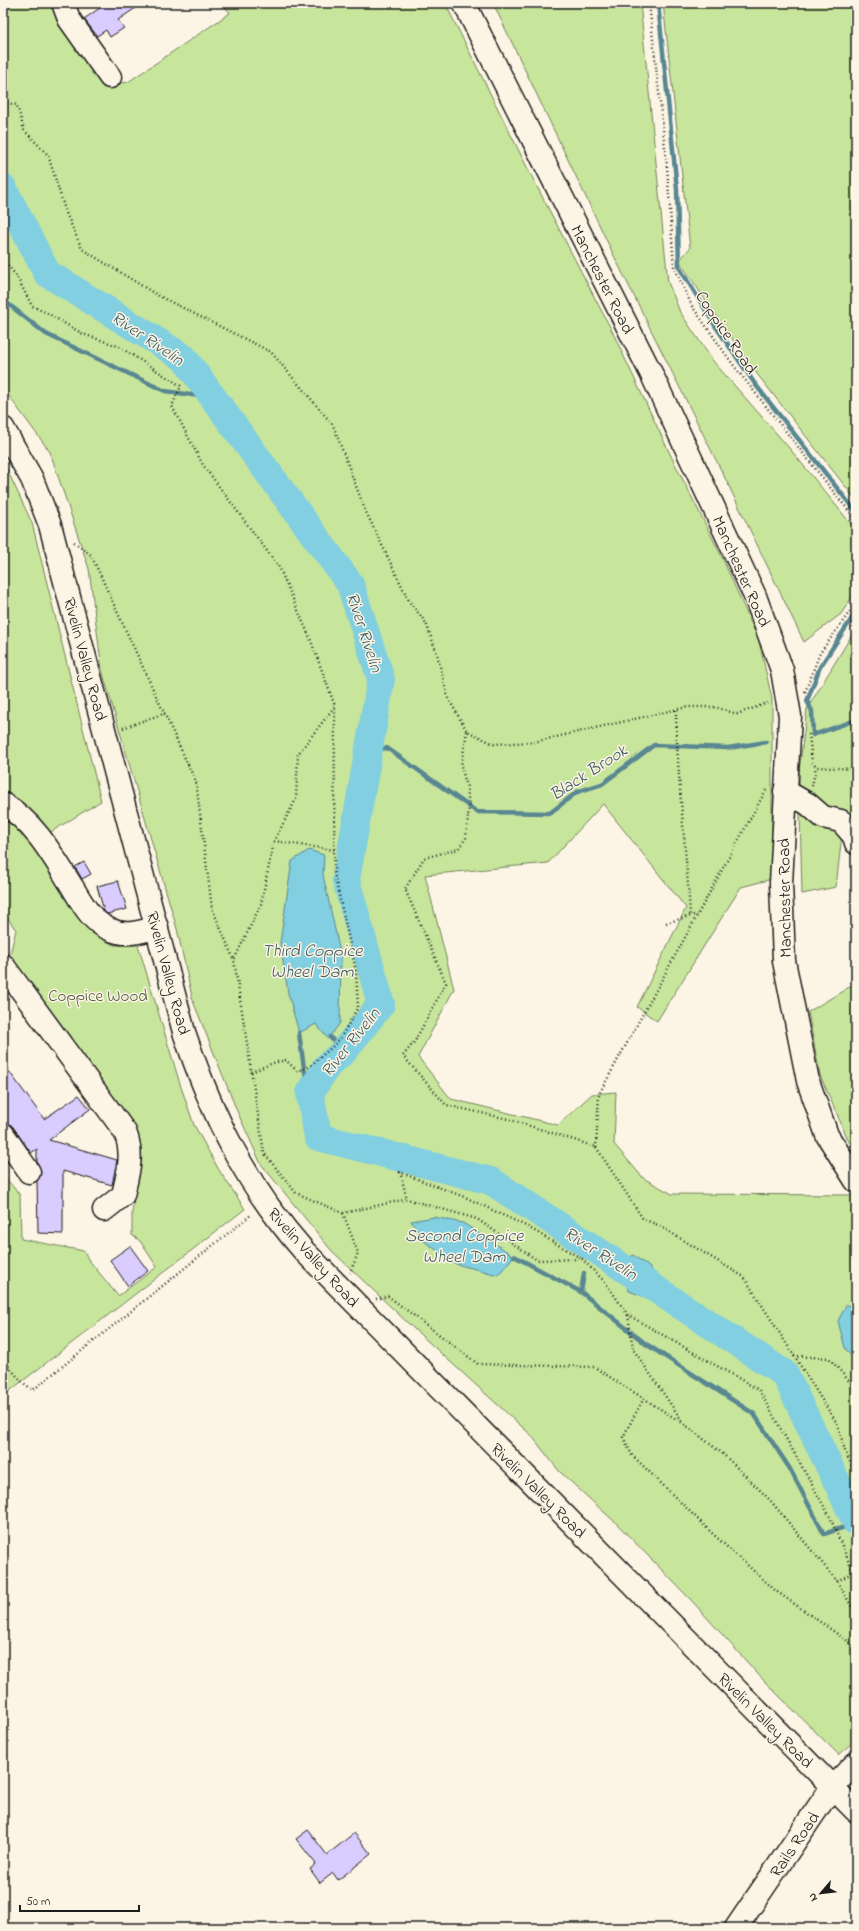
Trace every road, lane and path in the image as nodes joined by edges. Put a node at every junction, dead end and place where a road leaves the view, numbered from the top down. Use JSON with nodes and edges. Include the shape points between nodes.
{"nodes":[{"id":1,"x":64,"y":3,"type":"edge"},
{"id":2,"x":464,"y":3,"type":"edge"},
{"id":3,"x":649,"y":3,"type":"edge"},
{"id":4,"x":110,"y":76,"type":"dead end"},
{"id":5,"x":3,"y":102,"type":"edge"},
{"id":6,"x":3,"y":259,"type":"edge"},
{"id":7,"x":3,"y":428,"type":"edge"},
{"id":8,"x":856,"y":520,"type":"edge"},
{"id":9,"x":50,"y":525,"type":"junction"},
{"id":10,"x":856,"y":603,"type":"edge"},
{"id":11,"x":335,"y":706,"type":"junction"},
{"id":12,"x":789,"y":706,"type":"junction"},
{"id":13,"x":676,"y":710,"type":"junction"},
{"id":14,"x":165,"y":713,"type":"junction"},
{"id":15,"x":467,"y":731,"type":"junction"},
{"id":16,"x":809,"y":732,"type":"dead end"},
{"id":17,"x":106,"y":734,"type":"junction"},
{"id":18,"x":856,"y":769,"type":"edge"},
{"id":19,"x":786,"y":787,"type":"junction"},
{"id":20,"x":3,"y":804,"type":"edge"},
{"id":21,"x":274,"y":841,"type":"junction"},
{"id":22,"x":856,"y":843,"type":"edge"},
{"id":23,"x":334,"y":850,"type":"junction"},
{"id":24,"x":690,"y":914,"type":"junction"},
{"id":25,"x":697,"y":914,"type":"junction"},
{"id":26,"x":666,"y":923,"type":"dead end"},
{"id":27,"x":157,"y":927,"type":"junction"},
{"id":28,"x":234,"y":960,"type":"junction"},
{"id":29,"x":3,"y":965,"type":"edge"},
{"id":30,"x":251,"y":1072,"type":"junction"},
{"id":31,"x":3,"y":1134,"type":"edge"},
{"id":32,"x":596,"y":1147,"type":"junction"},
{"id":33,"x":29,"y":1172,"type":"dead end"},
{"id":34,"x":856,"y":1181,"type":"edge"},
{"id":35,"x":407,"y":1199,"type":"junction"},
{"id":36,"x":265,"y":1203,"type":"junction"},
{"id":37,"x":104,"y":1210,"type":"dead end"},
{"id":38,"x":344,"y":1213,"type":"junction"},
{"id":39,"x":582,"y":1259,"type":"junction"},
{"id":40,"x":350,"y":1299,"type":"junction"},
{"id":41,"x":628,"y":1315,"type":"junction"},
{"id":42,"x":794,"y":1356,"type":"junction"},
{"id":43,"x":3,"y":1360,"type":"edge"},
{"id":44,"x":856,"y":1389,"type":"edge"},
{"id":45,"x":644,"y":1398,"type":"junction"},
{"id":46,"x":684,"y":1424,"type":"junction"},
{"id":47,"x":856,"y":1475,"type":"edge"},
{"id":48,"x":855,"y":1572,"type":"edge"},
{"id":49,"x":837,"y":1581,"type":"junction"},
{"id":50,"x":856,"y":1614,"type":"edge"},
{"id":51,"x":856,"y":1646,"type":"edge"},
{"id":52,"x":856,"y":1763,"type":"edge"},
{"id":53,"x":832,"y":1787,"type":"junction"},
{"id":54,"x":856,"y":1811,"type":"edge"},
{"id":55,"x":736,"y":1928,"type":"edge"}],
"edges":[{"from":1,"to":4,"type":"main road","via":[[69,19]]},
{"from":2,"to":12,"type":"main road","name":"Manchester Road","via":[[651,373],[755,596],[782,670]]},
{"from":3,"to":8,"type":"path","name":"Coppice Road","via":[[667,166],[674,267],[692,306],[734,366]]},
{"from":5,"to":15,"type":"path","via":[[17,105],[24,130],[48,155],[66,213],[82,249],[157,295],[271,352],[333,425],[365,510],[409,601],[426,623],[448,698]]},
{"from":6,"to":11,"type":"path","via":[[17,277],[32,306],[83,334],[118,346],[181,386],[172,406],[203,465],[278,567],[310,638]]},
{"from":7,"to":9,"type":"main road","name":"Rivelin Valley Road","via":[[28,472]]},
{"from":9,"to":14,"type":"path","via":[[91,555]]},
{"from":9,"to":17,"type":"main road","name":"Rivelin Valley Road"},
{"from":10,"to":12,"type":"path","via":[[820,653],[800,702]]},
{"from":11,"to":21,"type":"path","via":[[298,754],[296,799]]},
{"from":11,"to":23,"type":"path"},
{"from":12,"to":13,"type":"path","via":[[737,714],[715,707],[687,707]]},
{"from":12,"to":19,"type":"main road","name":"Manchester Road"},
{"from":13,"to":15,"type":"path","via":[[534,742],[494,744]]},
{"from":13,"to":24,"type":"path","via":[[677,757]]},
{"from":14,"to":17,"type":"path"},
{"from":14,"to":28,"type":"path","via":[[196,782],[212,908]]},
{"from":15,"to":32,"type":"path","via":[[461,766],[469,808],[466,838],[458,849],[424,858],[405,889],[446,983],[415,1041],[403,1056],[446,1105],[508,1119]]},
{"from":16,"to":18,"type":"path","via":[[812,762],[816,767]]},
{"from":17,"to":27,"type":"main road","name":"Rivelin Valley Road"},
{"from":19,"to":22,"type":"main road","via":[[823,817],[841,821],[854,836]]},
{"from":19,"to":25,"type":"path","via":[[770,784]]},
{"from":19,"to":34,"type":"main road","name":"Manchester Road","via":[[782,883],[784,962],[795,1025],[808,1081],[827,1135]]},
{"from":20,"to":27,"type":"main road","via":[[29,825],[100,924],[109,930],[127,933]]},
{"from":21,"to":23,"type":"path"},
{"from":21,"to":28,"type":"path","via":[[261,904]]},
{"from":23,"to":30,"type":"path","via":[[334,873],[356,971],[358,1007],[340,1039],[309,1067],[297,1071],[286,1060]]},
{"from":24,"to":25,"type":"path"},
{"from":24,"to":26,"type":"path"},
{"from":25,"to":32,"type":"path","via":[[599,1094]]},
{"from":27,"to":36,"type":"main road","name":"Rivelin Valley Road","via":[[173,992],[198,1074],[230,1145]]},
{"from":28,"to":30,"type":"path"},
{"from":29,"to":37,"type":"main road","via":[[126,1132],[131,1153],[123,1195]]},
{"from":30,"to":38,"type":"path","via":[[264,1153],[296,1192]]},
{"from":31,"to":33,"type":"main road"},
{"from":32,"to":42,"type":"path","via":[[643,1220],[658,1225],[744,1277]]},
{"from":35,"to":38,"type":"path"},
{"from":35,"to":39,"type":"path","via":[[477,1219],[537,1260]]},
{"from":35,"to":39,"type":"path","via":[[399,1172],[467,1198],[522,1224]]},
{"from":36,"to":40,"type":"main road","name":"Rivelin Valley Road","via":[[295,1241]]},
{"from":36,"to":43,"type":"path","via":[[33,1390],[22,1382]]},
{"from":38,"to":40,"type":"path","via":[[358,1253]]},
{"from":39,"to":41,"type":"path","via":[[605,1282]]},
{"from":40,"to":45,"type":"path","via":[[388,1296],[478,1364],[594,1367]]},
{"from":40,"to":53,"type":"main road","name":"Rivelin Valley Road"},
{"from":41,"to":46,"type":"path","via":[[633,1349]]},
{"from":41,"to":48,"type":"path","via":[[759,1390],[830,1517]]},
{"from":42,"to":44,"type":"path","via":[[829,1358]]},
{"from":42,"to":47,"type":"path","via":[[838,1425],[845,1451]]},
{"from":45,"to":46,"type":"path"},
{"from":45,"to":51,"type":"path","via":[[623,1437],[632,1455],[776,1591]]},
{"from":46,"to":49,"type":"path","via":[[723,1454],[770,1500]]},
{"from":48,"to":49,"type":"path"},
{"from":49,"to":50,"type":"path"},
{"from":52,"to":53,"type":"main road","name":"Rails Road"},
{"from":53,"to":54,"type":"main road","name":"Rivelin Valley Road"},
{"from":53,"to":55,"type":"main road","name":"Rails Road"}]}
